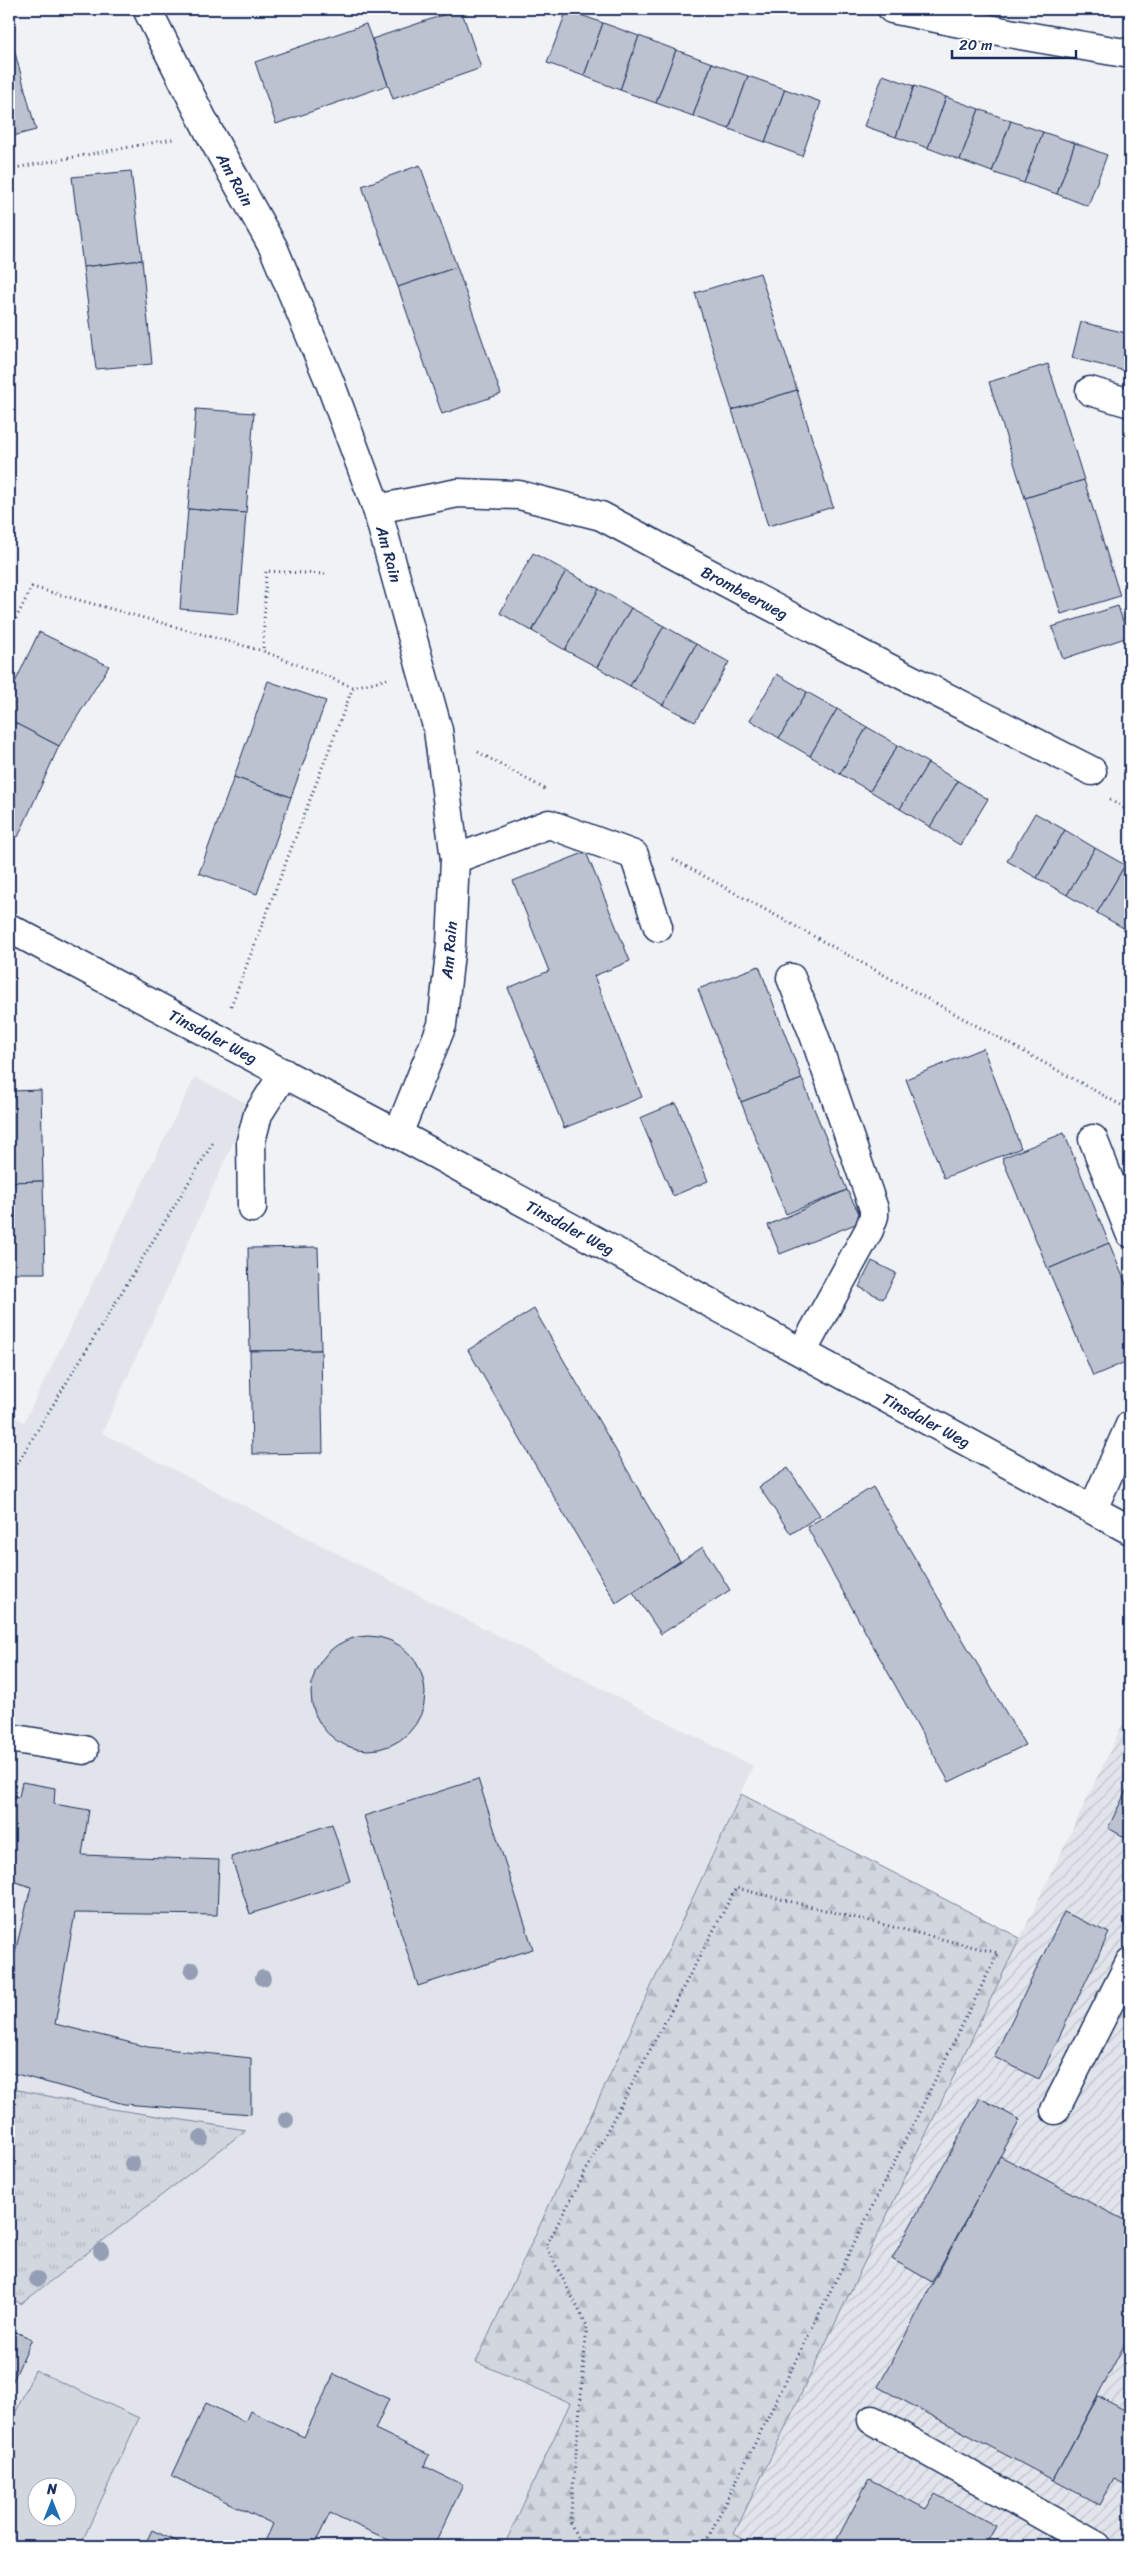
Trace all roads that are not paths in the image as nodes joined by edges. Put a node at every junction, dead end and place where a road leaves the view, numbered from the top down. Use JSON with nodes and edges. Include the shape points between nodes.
{"nodes":[{"id":1,"x":147,"y":9,"type":"edge"},
{"id":2,"x":892,"y":9,"type":"edge"},
{"id":3,"x":1130,"y":54,"type":"edge"},
{"id":4,"x":1090,"y":391,"type":"dead end"},
{"id":5,"x":1130,"y":403,"type":"edge"},
{"id":6,"x":377,"y":509,"type":"junction"},
{"id":7,"x":1092,"y":771,"type":"dead end"},
{"id":8,"x":455,"y":859,"type":"junction"},
{"id":9,"x":658,"y":927,"type":"dead end"},
{"id":10,"x":9,"y":928,"type":"edge"},
{"id":11,"x":791,"y":978,"type":"dead end"},
{"id":12,"x":284,"y":1073,"type":"junction"},
{"id":13,"x":398,"y":1134,"type":"junction"},
{"id":14,"x":1093,"y":1138,"type":"dead end"},
{"id":15,"x":252,"y":1208,"type":"dead end"},
{"id":16,"x":1130,"y":1233,"type":"edge"},
{"id":17,"x":802,"y":1352,"type":"junction"},
{"id":18,"x":1130,"y":1425,"type":"edge"},
{"id":19,"x":1092,"y":1509,"type":"junction"},
{"id":20,"x":1130,"y":1530,"type":"edge"},
{"id":21,"x":9,"y":1738,"type":"edge"},
{"id":22,"x":84,"y":1750,"type":"dead end"},
{"id":23,"x":1130,"y":1962,"type":"edge"},
{"id":24,"x":1055,"y":2110,"type":"dead end"},
{"id":25,"x":872,"y":2420,"type":"dead end"},
{"id":26,"x":1097,"y":2546,"type":"edge"}],
"edges":[{"from":1,"to":6,"type":"street","name":"Am Rain","via":[[209,132],[273,247],[329,380]]},
{"from":2,"to":3,"type":"street"},
{"from":4,"to":5,"type":"street"},
{"from":6,"to":7,"type":"street","name":"Brombeerweg","via":[[458,494],[520,495],[601,516],[865,656]]},
{"from":6,"to":8,"type":"street","name":"Am Rain","via":[[438,730]]},
{"from":8,"to":9,"type":"street","via":[[549,824],[634,855]]},
{"from":8,"to":13,"type":"street","name":"Am Rain","via":[[451,944],[442,1025]]},
{"from":10,"to":12,"type":"street","name":"Tinsdaler Weg"},
{"from":11,"to":17,"type":"street","via":[[874,1209],[869,1230]]},
{"from":12,"to":13,"type":"street","name":"Tinsdaler Weg"},
{"from":12,"to":15,"type":"street","via":[[258,1114],[251,1141]]},
{"from":13,"to":17,"type":"street","name":"Tinsdaler Weg"},
{"from":14,"to":16,"type":"street"},
{"from":17,"to":19,"type":"street","name":"Tinsdaler Weg"},
{"from":18,"to":19,"type":"street"},
{"from":19,"to":20,"type":"street","name":"Tinsdaler Weg"},
{"from":21,"to":22,"type":"street"},
{"from":23,"to":24,"type":"street"},
{"from":25,"to":26,"type":"street"}]}
